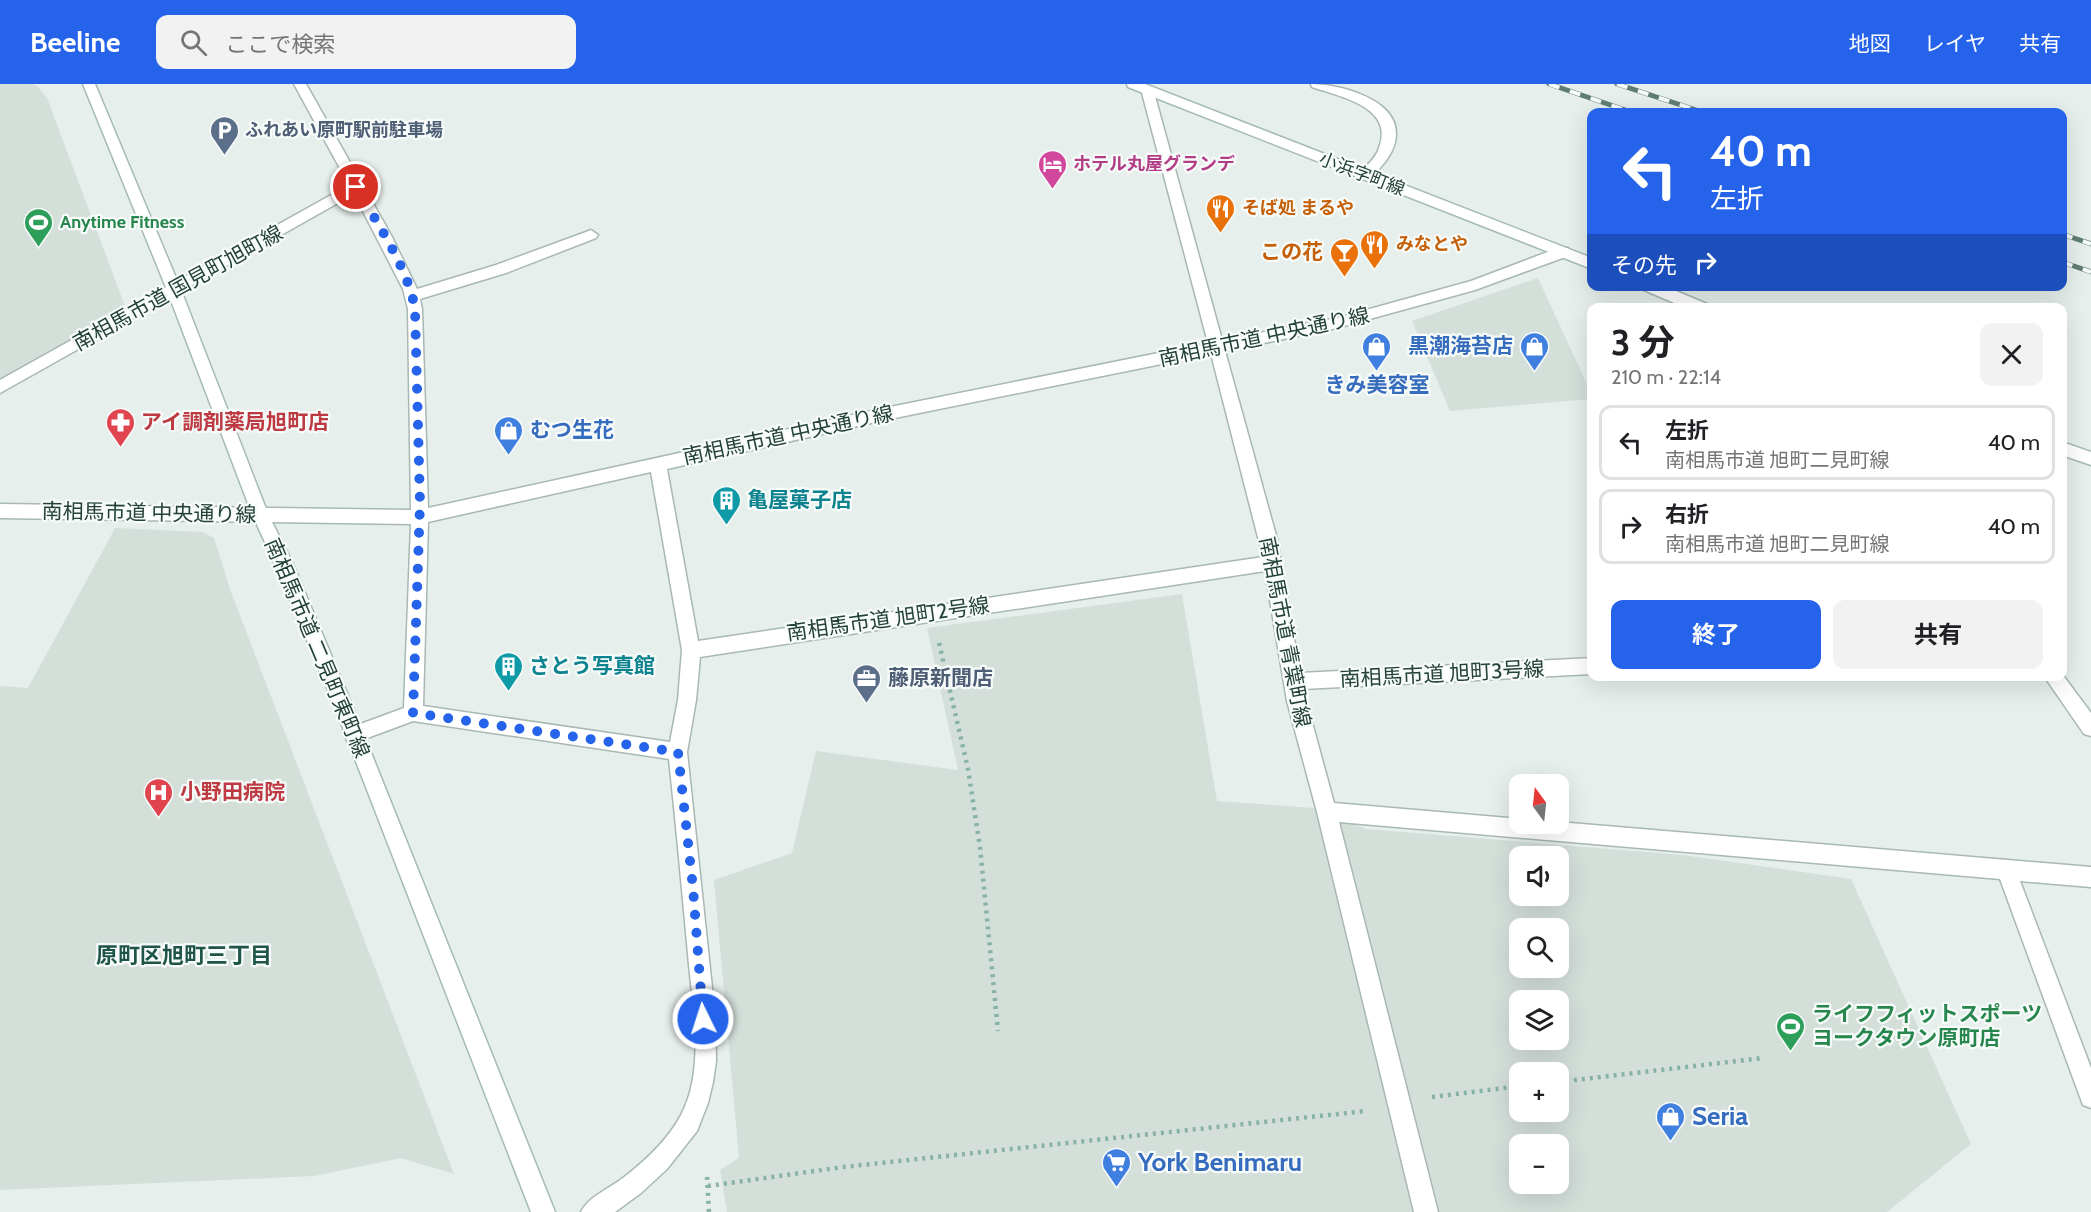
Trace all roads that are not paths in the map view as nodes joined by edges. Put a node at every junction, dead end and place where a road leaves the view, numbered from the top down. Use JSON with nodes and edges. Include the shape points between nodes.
{"nodes":[{"id":1,"x":89,"y":84,"type":"edge"},
{"id":2,"x":300,"y":84,"type":"edge"},
{"id":3,"x":1317,"y":84,"type":"edge"},
{"id":4,"x":1140,"y":87,"type":"edge"},
{"id":5,"x":1366,"y":175,"type":"junction"},
{"id":6,"x":356,"y":187,"type":"junction"},
{"id":7,"x":591,"y":235,"type":"dead end"},
{"id":8,"x":1563,"y":252,"type":"junction"},
{"id":9,"x":1587,"y":262,"type":"edge"},
{"id":10,"x":174,"y":290,"type":"junction"},
{"id":11,"x":1661,"y":291,"type":"edge"},
{"id":12,"x":413,"y":296,"type":"junction"},
{"id":13,"x":1690,"y":303,"type":"edge"},
{"id":14,"x":1215,"y":349,"type":"junction"},
{"id":15,"x":0,"y":387,"type":"edge"},
{"id":16,"x":2067,"y":450,"type":"edge"},
{"id":17,"x":2091,"y":459,"type":"edge"},
{"id":18,"x":658,"y":464,"type":"junction"},
{"id":19,"x":0,"y":511,"type":"edge"},
{"id":20,"x":260,"y":514,"type":"junction"},
{"id":21,"x":420,"y":517,"type":"junction"},
{"id":22,"x":1272,"y":563,"type":"junction"},
{"id":23,"x":691,"y":650,"type":"junction"},
{"id":24,"x":1587,"y":666,"type":"edge"},
{"id":25,"x":2057,"y":681,"type":"edge"},
{"id":26,"x":1292,"y":682,"type":"junction"},
{"id":27,"x":413,"y":713,"type":"junction"},
{"id":28,"x":2091,"y":728,"type":"edge"},
{"id":29,"x":354,"y":735,"type":"junction"},
{"id":30,"x":678,"y":752,"type":"junction"},
{"id":31,"x":1328,"y":812,"type":"junction"},
{"id":32,"x":2006,"y":869,"type":"junction"},
{"id":33,"x":2091,"y":877,"type":"edge"},
{"id":34,"x":2091,"y":1096,"type":"edge"},
{"id":35,"x":543,"y":1212,"type":"edge"},
{"id":36,"x":593,"y":1212,"type":"edge"},
{"id":37,"x":1426,"y":1212,"type":"edge"}],
"edges":[{"from":1,"to":10,"type":"street","name":"南相馬市道 二見町東町線"},
{"from":2,"to":6,"type":"street"},
{"from":3,"to":5,"type":"street","via":[[1361,99],[1383,112],[1390,128],[1386,150]]},
{"from":4,"to":5,"type":"street","name":"小浜字町線"},
{"from":4,"to":14,"type":"street","name":"南相馬市道 青葉町線"},
{"from":5,"to":8,"type":"street","name":"小浜字町線"},
{"from":6,"to":10,"type":"street","name":"南相馬市道 国見町旭町線"},
{"from":6,"to":12,"type":"street"},
{"from":7,"to":12,"type":"street"},
{"from":8,"to":9,"type":"street","name":"小浜字町線"},
{"from":8,"to":14,"type":"street","name":"南相馬市道 中央通り線","via":[[1409,305]]},
{"from":10,"to":15,"type":"street","name":"南相馬市道 国見町旭町線"},
{"from":10,"to":20,"type":"street","name":"南相馬市道 二見町東町線"},
{"from":11,"to":13,"type":"street"},
{"from":12,"to":21,"type":"street"},
{"from":14,"to":18,"type":"street","name":"南相馬市道 中央通り線","via":[[880,415]]},
{"from":14,"to":22,"type":"street","name":"南相馬市道 青葉町線"},
{"from":16,"to":17,"type":"street"},
{"from":18,"to":21,"type":"street","name":"南相馬市道 中央通り線"},
{"from":18,"to":23,"type":"street"},
{"from":19,"to":20,"type":"street","name":"南相馬市道 中央通り線"},
{"from":20,"to":21,"type":"street","name":"南相馬市道 中央通り線"},
{"from":20,"to":29,"type":"street","name":"南相馬市道 二見町東町線"},
{"from":21,"to":27,"type":"street"},
{"from":22,"to":23,"type":"street","name":"南相馬市道 旭町2号線"},
{"from":22,"to":26,"type":"street","name":"南相馬市道 青葉町線"},
{"from":23,"to":30,"type":"street"},
{"from":24,"to":26,"type":"street","name":"南相馬市道 旭町3号線"},
{"from":25,"to":28,"type":"street"},
{"from":26,"to":31,"type":"street","name":"南相馬市道 青葉町線"},
{"from":27,"to":29,"type":"street"},
{"from":27,"to":30,"type":"street"},
{"from":29,"to":35,"type":"street","name":"南相馬市道 二見町東町線"},
{"from":30,"to":36,"type":"street","via":[[705,1043],[702,1084],[689,1122],[665,1155]]},
{"from":31,"to":32,"type":"street"},
{"from":31,"to":37,"type":"street","name":"南相馬市道 青葉町線"},
{"from":32,"to":33,"type":"street"},
{"from":32,"to":34,"type":"street"}]}
